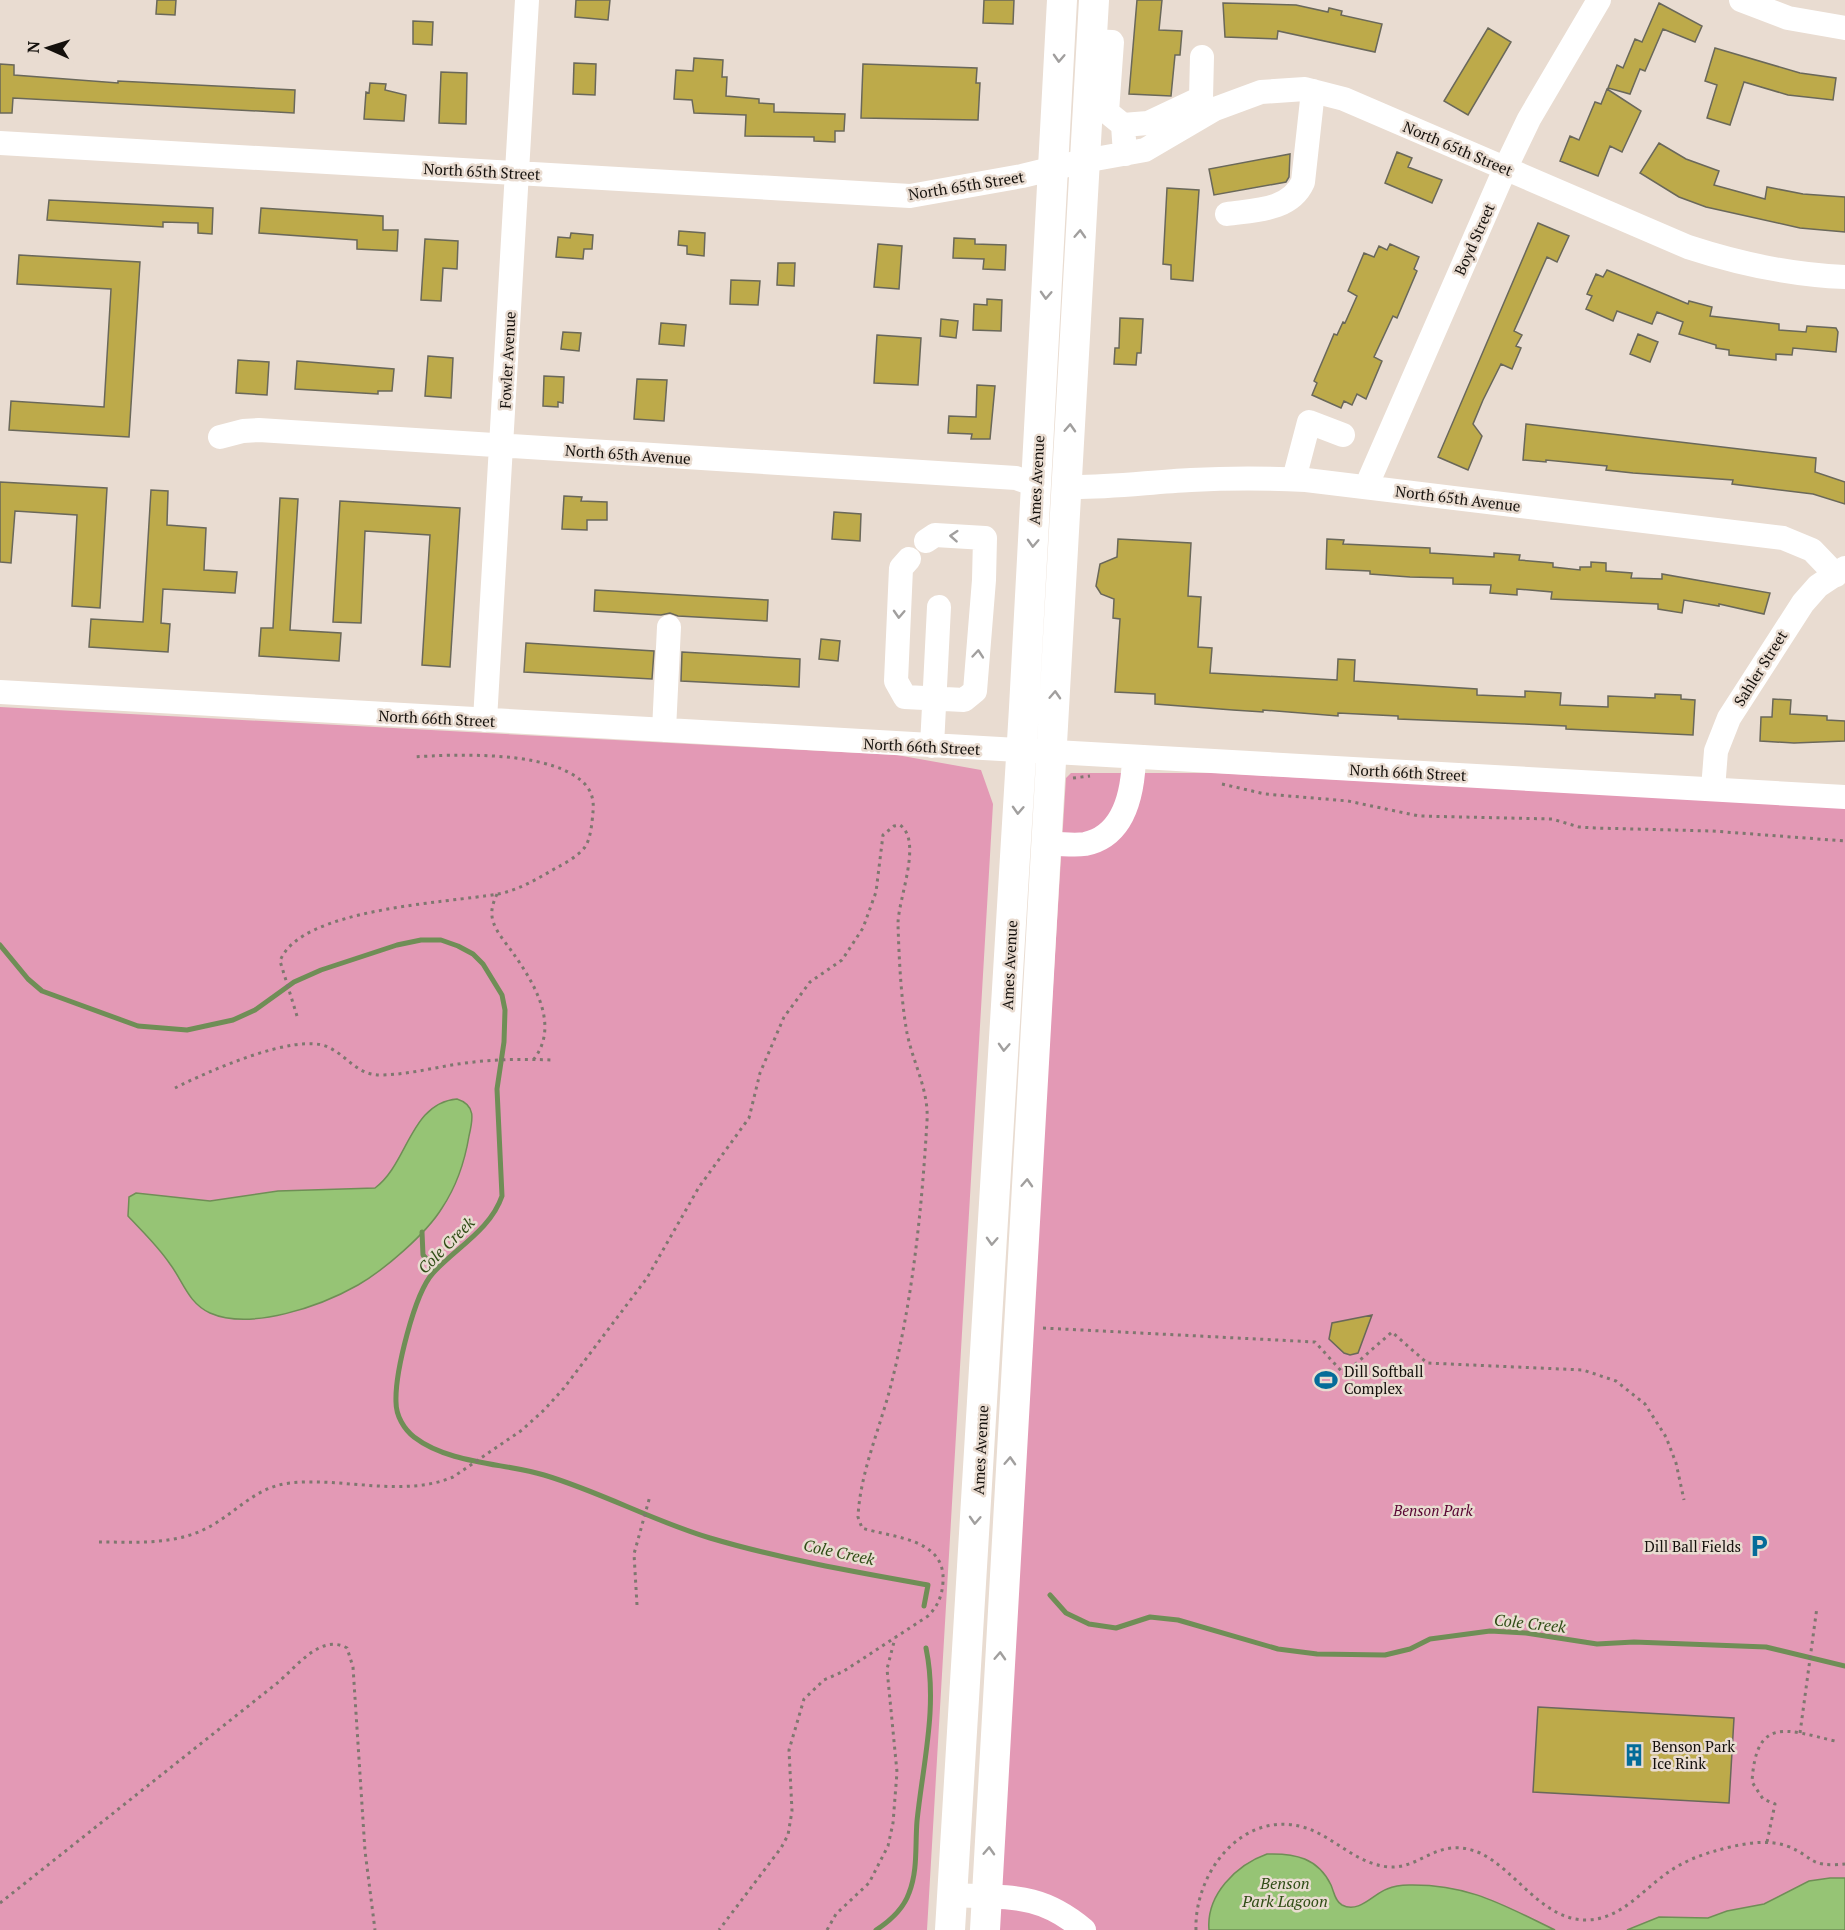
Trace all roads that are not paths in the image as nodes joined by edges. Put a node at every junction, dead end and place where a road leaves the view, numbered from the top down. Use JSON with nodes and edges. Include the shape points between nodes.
{"nodes":[{"id":1,"x":527,"y":0,"type":"edge"},
{"id":2,"x":1062,"y":0,"type":"edge"},
{"id":3,"x":1094,"y":0,"type":"edge"},
{"id":4,"x":1599,"y":0,"type":"edge"},
{"id":5,"x":1741,"y":0,"type":"edge"},
{"id":6,"x":1845,"y":28,"type":"edge"},
{"id":7,"x":1202,"y":57,"type":"dead end"},
{"id":8,"x":1313,"y":91,"type":"junction"},
{"id":9,"x":1098,"y":97,"type":"junction"},
{"id":10,"x":1203,"y":106,"type":"junction"},
{"id":11,"x":1123,"y":125,"type":"junction"},
{"id":12,"x":0,"y":143,"type":"edge"},
{"id":13,"x":1125,"y":154,"type":"junction"},
{"id":14,"x":1084,"y":161,"type":"junction"},
{"id":15,"x":1505,"y":168,"type":"junction"},
{"id":16,"x":1053,"y":169,"type":"junction"},
{"id":17,"x":518,"y":172,"type":"junction"},
{"id":18,"x":1227,"y":214,"type":"dead end"},
{"id":19,"x":1845,"y":277,"type":"edge"},
{"id":20,"x":1343,"y":435,"type":"dead end"},
{"id":21,"x":220,"y":437,"type":"dead end"},
{"id":22,"x":502,"y":446,"type":"junction"},
{"id":23,"x":1294,"y":479,"type":"junction"},
{"id":24,"x":1036,"y":485,"type":"junction"},
{"id":25,"x":1066,"y":487,"type":"junction"},
{"id":26,"x":1366,"y":487,"type":"junction"},
{"id":27,"x":926,"y":542,"type":"dead end"},
{"id":28,"x":909,"y":559,"type":"dead end"},
{"id":29,"x":1840,"y":571,"type":"edge"},
{"id":30,"x":939,"y":607,"type":"dead end"},
{"id":31,"x":669,"y":627,"type":"dead end"},
{"id":32,"x":0,"y":692,"type":"edge"},
{"id":33,"x":934,"y":699,"type":"junction"},
{"id":34,"x":484,"y":720,"type":"junction"},
{"id":35,"x":664,"y":730,"type":"junction"},
{"id":36,"x":932,"y":746,"type":"junction"},
{"id":37,"x":1022,"y":752,"type":"junction"},
{"id":38,"x":1134,"y":765,"type":"junction"},
{"id":39,"x":1059,"y":766,"type":"junction"},
{"id":40,"x":1713,"y":789,"type":"junction"},
{"id":41,"x":1845,"y":797,"type":"edge"},
{"id":42,"x":1047,"y":844,"type":"junction"},
{"id":43,"x":953,"y":1895,"type":"junction"},
{"id":44,"x":986,"y":1897,"type":"junction"},
{"id":45,"x":950,"y":1930,"type":"edge"},
{"id":46,"x":985,"y":1930,"type":"edge"},
{"id":47,"x":1084,"y":1930,"type":"edge"}],
"edges":[{"from":1,"to":17,"type":"street","name":"Fowler Avenue"},
{"from":2,"to":16,"type":"main road","name":"Ames Avenue","one_way":true},
{"from":3,"to":9,"type":"main road","name":"Ames Avenue","via":[[1091,40]]},
{"from":4,"to":15,"type":"street","name":"Boyd Street"},
{"from":5,"to":6,"type":"street","via":[[1788,18]]},
{"from":7,"to":10,"type":"street"},
{"from":8,"to":10,"type":"street","name":"North 65th Street","via":[[1261,92]]},
{"from":8,"to":15,"type":"street","name":"North 65th Street","via":[[1344,99]]},
{"from":8,"to":18,"type":"street","via":[[1299,190],[1281,205]]},
{"from":9,"to":11,"type":"street","via":[[1107,112]]},
{"from":9,"to":14,"type":"main road","name":"Ames Avenue"},
{"from":10,"to":11,"type":"street","via":[[1148,123]]},
{"from":10,"to":13,"type":"street","name":"North 65th Street","via":[[1145,150]]},
{"from":11,"to":13,"type":"street"},
{"from":12,"to":17,"type":"street","name":"North 65th Street"},
{"from":13,"to":14,"type":"street","name":"North 65th Street"},
{"from":14,"to":16,"type":"street","name":"North 65th Street"},
{"from":25,"to":14,"type":"main road","name":"Ames Avenue","one_way":true},
{"from":15,"to":19,"type":"street","name":"North 65th Street","via":[[1688,247],[1731,261],[1776,271]]},
{"from":15,"to":26,"type":"street","name":"Boyd Street"},
{"from":16,"to":17,"type":"street","name":"North 65th Street","via":[[910,196]]},
{"from":16,"to":24,"type":"main road","name":"Ames Avenue","one_way":true},
{"from":17,"to":22,"type":"street","name":"Fowler Avenue"},
{"from":20,"to":23,"type":"street","via":[[1309,422]]},
{"from":21,"to":22,"type":"street","name":"North 65th Avenue","via":[[259,430]]},
{"from":22,"to":24,"type":"street","name":"North 65th Avenue","via":[[1016,478]]},
{"from":22,"to":34,"type":"street","name":"Fowler Avenue"},
{"from":23,"to":25,"type":"street","name":"North 65th Avenue"},
{"from":23,"to":26,"type":"street","name":"North 65th Avenue"},
{"from":24,"to":37,"type":"main road","name":"Ames Avenue","one_way":true},
{"from":39,"to":25,"type":"main road","name":"Ames Avenue","one_way":true},
{"from":26,"to":29,"type":"street","name":"North 65th Avenue","via":[[1783,538],[1812,550]]},
{"from":33,"to":27,"type":"street","one_way":true,"via":[[964,700],[975,691],[985,538],[935,535]]},
{"from":28,"to":33,"type":"street","one_way":true,"via":[[901,568],[896,681],[905,697]]},
{"from":29,"to":40,"type":"street","name":"Sahler Street","via":[[1818,586],[1803,603],[1729,718],[1716,751]]},
{"from":30,"to":33,"type":"street"},
{"from":31,"to":35,"type":"street"},
{"from":32,"to":34,"type":"street","name":"North 66th Street"},
{"from":33,"to":36,"type":"street"},
{"from":34,"to":35,"type":"street","name":"North 66th Street"},
{"from":35,"to":36,"type":"street","name":"North 66th Street"},
{"from":36,"to":37,"type":"street","name":"North 66th Street"},
{"from":37,"to":39,"type":"street","name":"North 66th Street"},
{"from":37,"to":43,"type":"main road","name":"Ames Avenue","one_way":true},
{"from":38,"to":39,"type":"street","name":"North 66th Street"},
{"from":38,"to":40,"type":"street","name":"North 66th Street"},
{"from":38,"to":42,"type":"street","via":[[1130,798],[1114,827],[1088,843]]},
{"from":39,"to":42,"type":"main road","name":"Ames Avenue"},
{"from":40,"to":41,"type":"street","name":"North 66th Street"},
{"from":44,"to":42,"type":"main road","name":"Ames Avenue","one_way":true},
{"from":43,"to":44,"type":"street"},
{"from":43,"to":45,"type":"main road","name":"Ames Avenue"},
{"from":44,"to":46,"type":"main road","name":"Ames Avenue"},
{"from":44,"to":47,"type":"street","via":[[1042,1903]]}]}
